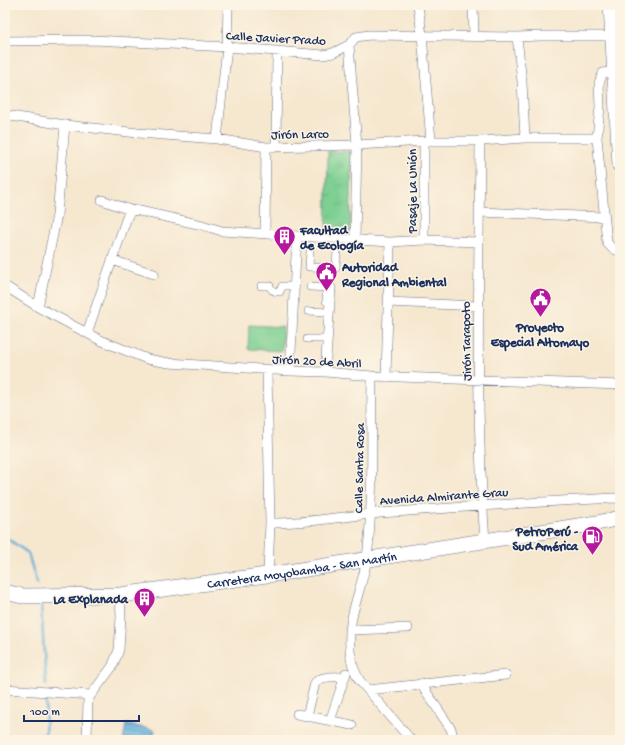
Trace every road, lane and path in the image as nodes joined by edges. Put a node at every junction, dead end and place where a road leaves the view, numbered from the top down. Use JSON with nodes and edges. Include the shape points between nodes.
{"nodes":[{"id":1,"x":228,"y":5,"type":"edge"},
{"id":2,"x":418,"y":5,"type":"edge"},
{"id":3,"x":473,"y":5,"type":"edge"},
{"id":4,"x":611,"y":5,"type":"edge"},
{"id":5,"x":422,"y":35,"type":"junction"},
{"id":6,"x":474,"y":36,"type":"junction"},
{"id":7,"x":517,"y":37,"type":"junction"},
{"id":8,"x":5,"y":41,"type":"edge"},
{"id":9,"x":616,"y":42,"type":"edge"},
{"id":10,"x":348,"y":45,"type":"junction"},
{"id":11,"x":226,"y":47,"type":"junction"},
{"id":12,"x":277,"y":52,"type":"junction"},
{"id":13,"x":615,"y":70,"type":"junction"},
{"id":14,"x":5,"y":115,"type":"edge"},
{"id":15,"x":65,"y":125,"type":"junction"},
{"id":16,"x":525,"y":138,"type":"junction"},
{"id":17,"x":597,"y":138,"type":"junction"},
{"id":18,"x":216,"y":139,"type":"junction"},
{"id":19,"x":427,"y":141,"type":"junction"},
{"id":20,"x":480,"y":141,"type":"junction"},
{"id":21,"x":357,"y":145,"type":"junction"},
{"id":22,"x":266,"y":147,"type":"junction"},
{"id":23,"x":276,"y":147,"type":"junction"},
{"id":24,"x":620,"y":165,"type":"edge"},
{"id":25,"x":102,"y":200,"type":"dead end"},
{"id":26,"x":133,"y":211,"type":"junction"},
{"id":27,"x":480,"y":212,"type":"junction"},
{"id":28,"x":605,"y":217,"type":"junction"},
{"id":29,"x":264,"y":233,"type":"junction"},
{"id":30,"x":297,"y":236,"type":"junction"},
{"id":31,"x":355,"y":240,"type":"junction"},
{"id":32,"x":424,"y":240,"type":"junction"},
{"id":33,"x":390,"y":242,"type":"junction"},
{"id":34,"x":478,"y":242,"type":"junction"},
{"id":35,"x":620,"y":250,"type":"edge"},
{"id":36,"x":310,"y":252,"type":"dead end"},
{"id":37,"x":337,"y":252,"type":"dead end"},
{"id":38,"x":112,"y":260,"type":"junction"},
{"id":39,"x":327,"y":268,"type":"junction"},
{"id":40,"x":154,"y":274,"type":"dead end"},
{"id":41,"x":5,"y":286,"type":"edge"},
{"id":42,"x":261,"y":286,"type":"dead end"},
{"id":43,"x":295,"y":286,"type":"junction"},
{"id":44,"x":310,"y":287,"type":"dead end"},
{"id":45,"x":329,"y":288,"type":"junction"},
{"id":46,"x":388,"y":302,"type":"junction"},
{"id":47,"x":478,"y":306,"type":"junction"},
{"id":48,"x":38,"y":307,"type":"junction"},
{"id":49,"x":308,"y":311,"type":"dead end"},
{"id":50,"x":327,"y":312,"type":"junction"},
{"id":51,"x":87,"y":333,"type":"junction"},
{"id":52,"x":307,"y":339,"type":"dead end"},
{"id":53,"x":325,"y":339,"type":"junction"},
{"id":54,"x":321,"y":353,"type":"dead end"},
{"id":55,"x":268,"y":370,"type":"junction"},
{"id":56,"x":290,"y":371,"type":"junction"},
{"id":57,"x":325,"y":372,"type":"junction"},
{"id":58,"x":372,"y":376,"type":"junction"},
{"id":59,"x":386,"y":377,"type":"junction"},
{"id":60,"x":478,"y":381,"type":"junction"},
{"id":61,"x":620,"y":386,"type":"edge"},
{"id":62,"x":620,"y":499,"type":"edge"},
{"id":63,"x":482,"y":505,"type":"junction"},
{"id":64,"x":370,"y":514,"type":"junction"},
{"id":65,"x":620,"y":518,"type":"edge"},
{"id":66,"x":270,"y":523,"type":"junction"},
{"id":67,"x":597,"y":523,"type":"junction"},
{"id":68,"x":620,"y":527,"type":"edge"},
{"id":69,"x":485,"y":541,"type":"junction"},
{"id":70,"x":366,"y":560,"type":"junction"},
{"id":71,"x":268,"y":574,"type":"junction"},
{"id":72,"x":5,"y":592,"type":"edge"},
{"id":73,"x":120,"y":594,"type":"junction"},
{"id":74,"x":408,"y":628,"type":"dead end"},
{"id":75,"x":350,"y":630,"type":"junction"},
{"id":76,"x":350,"y":661,"type":"junction"},
{"id":77,"x":506,"y":675,"type":"dead end"},
{"id":78,"x":345,"y":677,"type":"junction"},
{"id":79,"x":422,"y":683,"type":"junction"},
{"id":80,"x":5,"y":688,"type":"edge"},
{"id":81,"x":368,"y":690,"type":"junction"},
{"id":82,"x":91,"y":695,"type":"junction"},
{"id":83,"x":297,"y":714,"type":"dead end"},
{"id":84,"x":307,"y":716,"type":"junction"},
{"id":85,"x":330,"y":721,"type":"junction"},
{"id":86,"x":352,"y":725,"type":"dead end"},
{"id":87,"x":86,"y":740,"type":"edge"},
{"id":88,"x":411,"y":740,"type":"edge"},
{"id":89,"x":450,"y":740,"type":"edge"}],
"edges":[{"from":1,"to":11,"type":"street"},
{"from":2,"to":5,"type":"street","name":"Pasaje La Unión"},
{"from":3,"to":6,"type":"street"},
{"from":4,"to":9,"type":"main road"},
{"from":5,"to":6,"type":"street","name":"Calle Javier Prado"},
{"from":5,"to":10,"type":"street","name":"Calle Javier Prado","via":[[369,35],[356,37]]},
{"from":5,"to":19,"type":"street","name":"Pasaje La Unión"},
{"from":6,"to":7,"type":"street","name":"Calle Javier Prado"},
{"from":7,"to":9,"type":"street","name":"Calle Javier Prado","via":[[540,36]]},
{"from":7,"to":16,"type":"street"},
{"from":8,"to":11,"type":"street","name":"Calle Javier Prado","via":[[94,40]]},
{"from":9,"to":13,"type":"main road"},
{"from":10,"to":12,"type":"street","name":"Calle Javier Prado","via":[[323,55]]},
{"from":10,"to":21,"type":"street"},
{"from":11,"to":12,"type":"street","name":"Calle Javier Prado"},
{"from":11,"to":18,"type":"street"},
{"from":12,"to":23,"type":"street"},
{"from":13,"to":17,"type":"street","via":[[601,74]]},
{"from":13,"to":24,"type":"main road"},
{"from":14,"to":15,"type":"street","name":"Jirón Larco"},
{"from":15,"to":18,"type":"street","name":"Jirón Larco"},
{"from":15,"to":48,"type":"street","via":[[57,215]]},
{"from":16,"to":17,"type":"street","name":"Jirón Larco"},
{"from":16,"to":20,"type":"street","name":"Jirón Larco"},
{"from":17,"to":28,"type":"street"},
{"from":18,"to":22,"type":"street","name":"Jirón Larco"},
{"from":19,"to":20,"type":"street","name":"Jirón Larco"},
{"from":19,"to":21,"type":"street","name":"Jirón Larco"},
{"from":19,"to":32,"type":"street","name":"Pasaje La Unión"},
{"from":20,"to":27,"type":"street","name":"Jirón Tarapoto"},
{"from":21,"to":23,"type":"street","name":"Jirón Larco"},
{"from":21,"to":31,"type":"street"},
{"from":22,"to":23,"type":"street","name":"Jirón Larco"},
{"from":22,"to":29,"type":"street"},
{"from":25,"to":26,"type":"street"},
{"from":26,"to":29,"type":"street","via":[[222,231]]},
{"from":26,"to":38,"type":"street","via":[[127,217]]},
{"from":27,"to":28,"type":"street"},
{"from":27,"to":34,"type":"street","name":"Jirón Tarapoto"},
{"from":28,"to":35,"type":"street","via":[[607,243],[612,249]]},
{"from":29,"to":30,"type":"street"},
{"from":30,"to":31,"type":"street"},
{"from":30,"to":43,"type":"street"},
{"from":31,"to":33,"type":"street"},
{"from":32,"to":33,"type":"street"},
{"from":32,"to":34,"type":"street"},
{"from":33,"to":46,"type":"street"},
{"from":34,"to":47,"type":"street","name":"Jirón Tarapoto"},
{"from":36,"to":39,"type":"street","via":[[309,267]]},
{"from":37,"to":39,"type":"street","via":[[336,268]]},
{"from":38,"to":40,"type":"street"},
{"from":38,"to":51,"type":"street"},
{"from":39,"to":45,"type":"street"},
{"from":41,"to":48,"type":"street","name":"Jirón 20 de Abril"},
{"from":42,"to":43,"type":"street","via":[[270,286],[276,292],[280,292],[282,286]]},
{"from":43,"to":56,"type":"street"},
{"from":44,"to":45,"type":"street"},
{"from":45,"to":50,"type":"street"},
{"from":46,"to":47,"type":"street"},
{"from":46,"to":59,"type":"street"},
{"from":47,"to":60,"type":"street","name":"Jirón Tarapoto"},
{"from":48,"to":51,"type":"street","name":"Jirón 20 de Abril"},
{"from":49,"to":50,"type":"street"},
{"from":50,"to":53,"type":"street"},
{"from":51,"to":55,"type":"street","name":"Jirón 20 de Abril","via":[[138,356],[169,364]]},
{"from":52,"to":53,"type":"street"},
{"from":53,"to":54,"type":"street"},
{"from":53,"to":57,"type":"street"},
{"from":55,"to":56,"type":"street","name":"Jirón 20 de Abril"},
{"from":55,"to":66,"type":"street"},
{"from":56,"to":57,"type":"street","name":"Jirón 20 de Abril"},
{"from":57,"to":58,"type":"street","name":"Jirón 20 de Abril"},
{"from":58,"to":59,"type":"street","name":"Jirón 20 de Abril"},
{"from":58,"to":64,"type":"street","name":"Calle Santa Rosa"},
{"from":59,"to":60,"type":"street","name":"Jirón 20 de Abril"},
{"from":60,"to":61,"type":"street","name":"Jirón 20 de Abril"},
{"from":60,"to":63,"type":"street","name":"Jirón Tarapoto"},
{"from":62,"to":63,"type":"street","name":"Avenida Almirante Grau"},
{"from":63,"to":64,"type":"street","name":"Avenida Almirante Grau"},
{"from":63,"to":69,"type":"street","name":"Jirón Tarapoto"},
{"from":64,"to":66,"type":"street","name":"Avenida Almirante Grau","via":[[294,523]]},
{"from":64,"to":70,"type":"street","name":"Calle Santa Rosa"},
{"from":65,"to":67,"type":"main road","name":"Carretera Moyobamba - San Martín"},
{"from":66,"to":71,"type":"street"},
{"from":67,"to":68,"type":"main road","name":"Carretera Moyobamba - San Martín"},
{"from":67,"to":69,"type":"main road","name":"Carretera Moyobamba - San Martín"},
{"from":69,"to":70,"type":"main road","name":"Carretera Moyobamba - San Martín"},
{"from":70,"to":71,"type":"main road","name":"Carretera Moyobamba - San Martín"},
{"from":70,"to":75,"type":"street","name":"Calle Santa Rosa"},
{"from":71,"to":73,"type":"main road","name":"Carretera Moyobamba - San Martín"},
{"from":72,"to":73,"type":"main road","name":"Carretera Moyobamba - San Martín","via":[[22,596]]},
{"from":73,"to":82,"type":"street","via":[[119,650],[112,667]]},
{"from":74,"to":75,"type":"street"},
{"from":75,"to":76,"type":"street","name":"Calle Santa Rosa"},
{"from":76,"to":78,"type":"street"},
{"from":76,"to":81,"type":"street","via":[[354,672]]},
{"from":77,"to":79,"type":"street"},
{"from":78,"to":84,"type":"street","via":[[327,677],[315,683]]},
{"from":78,"to":85,"type":"street"},
{"from":79,"to":81,"type":"street"},
{"from":79,"to":89,"type":"street","via":[[452,729]]},
{"from":80,"to":82,"type":"street"},
{"from":81,"to":88,"type":"street"},
{"from":82,"to":87,"type":"street","via":[[87,703]]},
{"from":83,"to":84,"type":"street"},
{"from":84,"to":85,"type":"street"},
{"from":85,"to":86,"type":"street"}]}
